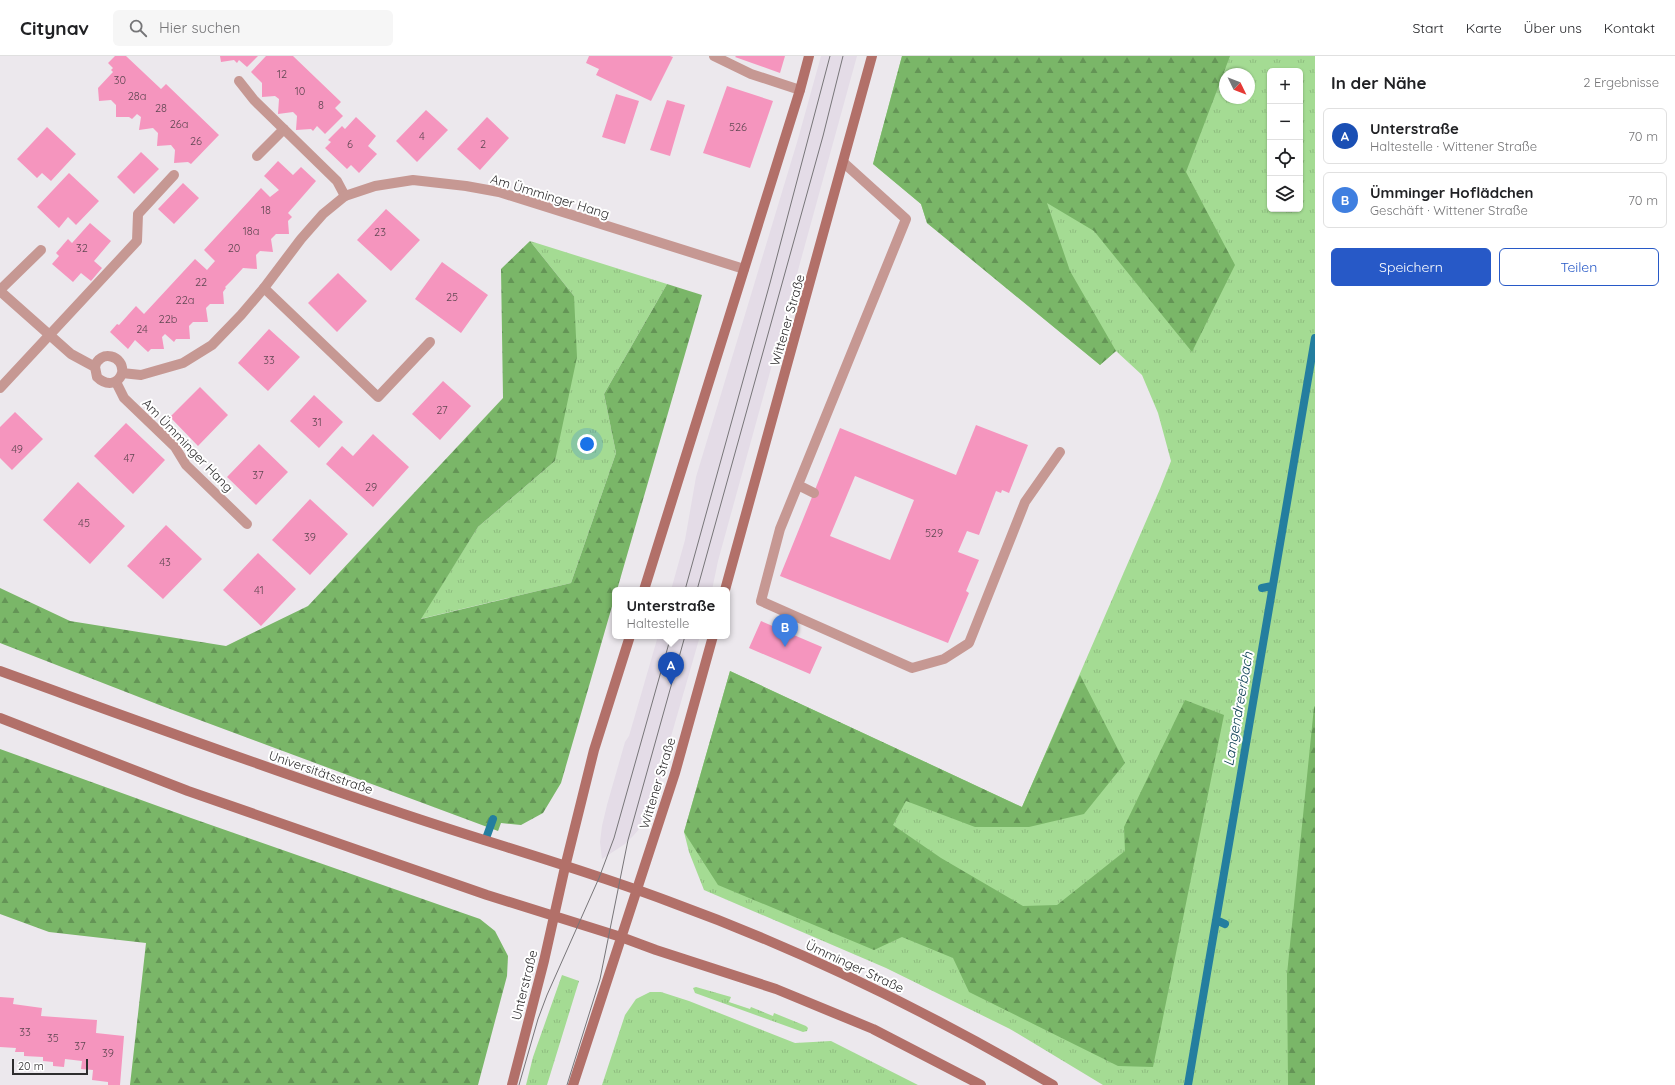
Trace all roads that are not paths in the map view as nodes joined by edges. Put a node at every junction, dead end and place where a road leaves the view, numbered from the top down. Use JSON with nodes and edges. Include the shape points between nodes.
{"nodes":[{"id":1,"x":714,"y":56,"type":"edge"},
{"id":2,"x":809,"y":56,"type":"edge"},
{"id":3,"x":872,"y":56,"type":"edge"},
{"id":4,"x":239,"y":81,"type":"dead end"},
{"id":5,"x":800,"y":90,"type":"junction"},
{"id":6,"x":284,"y":129,"type":"junction"},
{"id":7,"x":257,"y":156,"type":"dead end"},
{"id":8,"x":844,"y":163,"type":"junction"},
{"id":9,"x":174,"y":175,"type":"dead end"},
{"id":10,"x":345,"y":196,"type":"junction"},
{"id":11,"x":41,"y":250,"type":"dead end"},
{"id":12,"x":744,"y":269,"type":"junction"},
{"id":13,"x":264,"y":288,"type":"junction"},
{"id":14,"x":0,"y":290,"type":"edge"},
{"id":15,"x":48,"y":335,"type":"junction"},
{"id":16,"x":430,"y":342,"type":"dead end"},
{"id":17,"x":95,"y":367,"type":"junction"},
{"id":18,"x":122,"y":373,"type":"junction"},
{"id":19,"x":116,"y":382,"type":"junction"},
{"id":20,"x":0,"y":388,"type":"edge"},
{"id":21,"x":1060,"y":452,"type":"dead end"},
{"id":22,"x":798,"y":485,"type":"junction"},
{"id":23,"x":814,"y":493,"type":"dead end"},
{"id":24,"x":247,"y":524,"type":"dead end"},
{"id":25,"x":645,"y":587,"type":"edge"},
{"id":26,"x":726,"y":587,"type":"edge"},
{"id":27,"x":629,"y":639,"type":"edge"},
{"id":28,"x":712,"y":639,"type":"edge"},
{"id":29,"x":0,"y":670,"type":"edge"},
{"id":30,"x":0,"y":718,"type":"edge"},
{"id":31,"x":565,"y":867,"type":"junction"},
{"id":32,"x":637,"y":890,"type":"junction"},
{"id":33,"x":554,"y":916,"type":"junction"},
{"id":34,"x":621,"y":937,"type":"junction"},
{"id":35,"x":512,"y":1085,"type":"edge"},
{"id":36,"x":572,"y":1085,"type":"edge"},
{"id":37,"x":981,"y":1085,"type":"edge"},
{"id":38,"x":1053,"y":1085,"type":"edge"}],
"edges":[{"from":1,"to":5,"type":"street","via":[[751,74]]},
{"from":2,"to":5,"type":"main road"},
{"from":3,"to":8,"type":"main road","name":"Wittener Straße"},
{"from":4,"to":6,"type":"street","via":[[254,100]]},
{"from":5,"to":12,"type":"main road"},
{"from":6,"to":7,"type":"street"},
{"from":6,"to":10,"type":"street","via":[[337,181]]},
{"from":8,"to":22,"type":"street","via":[[906,219]]},
{"from":8,"to":26,"type":"main road","name":"Wittener Straße"},
{"from":9,"to":15,"type":"street","via":[[138,214],[137,241]]},
{"from":10,"to":12,"type":"street","name":"Am Ümminger Hang","via":[[375,186],[413,180],[499,192]]},
{"from":10,"to":13,"type":"street","name":"Am Ümminger Hang","via":[[323,214]]},
{"from":11,"to":14,"type":"street"},
{"from":12,"to":25,"type":"main road"},
{"from":13,"to":16,"type":"street","via":[[378,397]]},
{"from":13,"to":18,"type":"street","name":"Am Ümminger Hang","via":[[212,345],[183,364],[141,374]]},
{"from":14,"to":15,"type":"street"},
{"from":15,"to":17,"type":"street","via":[[71,354]]},
{"from":15,"to":20,"type":"street"},
{"from":17,"to":18,"type":"street","via":[[101,358],[115,357],[121,362]]},
{"from":17,"to":19,"type":"street","via":[[96,377],[102,382]]},
{"from":18,"to":19,"type":"street"},
{"from":19,"to":24,"type":"street","name":"Am Ümminger Hang","via":[[124,398],[175,447],[186,465]]},
{"from":21,"to":22,"type":"street","via":[[1025,502],[969,643],[944,659],[912,668],[761,601],[780,529]]},
{"from":22,"to":23,"type":"street"},
{"from":27,"to":31,"type":"main road","via":[[594,750]]},
{"from":28,"to":32,"type":"main road","name":"Wittener Straße","via":[[675,773]]},
{"from":29,"to":31,"type":"main road","name":"Universitätsstraße","via":[[369,802]]},
{"from":30,"to":33,"type":"main road","via":[[188,791]]},
{"from":31,"to":32,"type":"main road","name":"Universitätsstraße"},
{"from":31,"to":33,"type":"main road","name":"Unterstraße"},
{"from":32,"to":34,"type":"main road","name":"Wittener Straße"},
{"from":32,"to":38,"type":"main road","name":"Ümminger Straße","via":[[821,963],[952,1028]]},
{"from":33,"to":34,"type":"main road"},
{"from":33,"to":35,"type":"main road","name":"Unterstraße"},
{"from":34,"to":36,"type":"main road"},
{"from":34,"to":37,"type":"main road","via":[[776,990],[873,1029]]}]}
